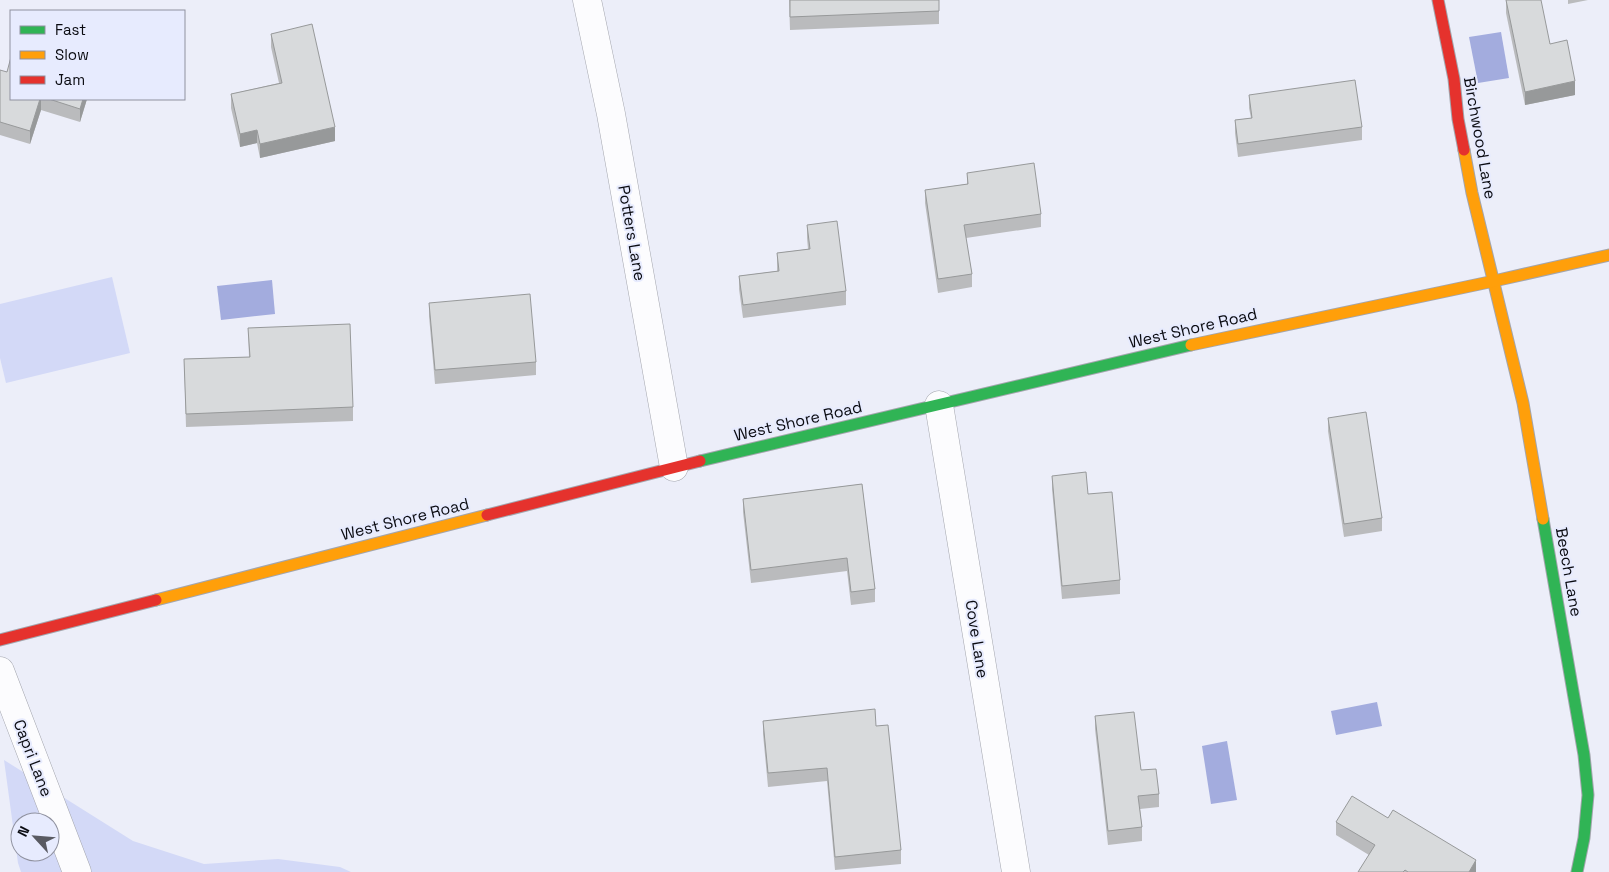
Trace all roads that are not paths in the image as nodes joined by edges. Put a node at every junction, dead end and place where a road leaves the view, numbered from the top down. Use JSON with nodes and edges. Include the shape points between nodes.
{"nodes":[{"id":1,"x":587,"y":0,"type":"edge"},
{"id":2,"x":1438,"y":0,"type":"edge"},
{"id":3,"x":1609,"y":255,"type":"edge"},
{"id":4,"x":1494,"y":280,"type":"junction"},
{"id":5,"x":939,"y":405,"type":"junction"},
{"id":6,"x":674,"y":467,"type":"junction"},
{"id":7,"x":0,"y":640,"type":"edge"},
{"id":8,"x":0,"y":671,"type":"edge"},
{"id":9,"x":77,"y":872,"type":"edge"},
{"id":10,"x":1016,"y":872,"type":"edge"},
{"id":11,"x":1577,"y":872,"type":"edge"}],
"edges":[{"from":1,"to":6,"type":"street","name":"Potters Lane","via":[[611,114]]},
{"from":2,"to":4,"type":"main road","name":"Birchwood Lane","via":[[1472,193]]},
{"from":3,"to":4,"type":"main road","name":"West Shore Road"},
{"from":4,"to":5,"type":"main road","name":"West Shore Road","via":[[1172,349]]},
{"from":4,"to":11,"type":"main road","name":"Beech Lane","via":[[1523,403],[1584,755],[1588,795]]},
{"from":5,"to":6,"type":"main road","name":"West Shore Road"},
{"from":5,"to":10,"type":"street","name":"Cove Lane"},
{"from":6,"to":7,"type":"main road","name":"West Shore Road"},
{"from":8,"to":9,"type":"street","name":"Capri Lane"}]}
